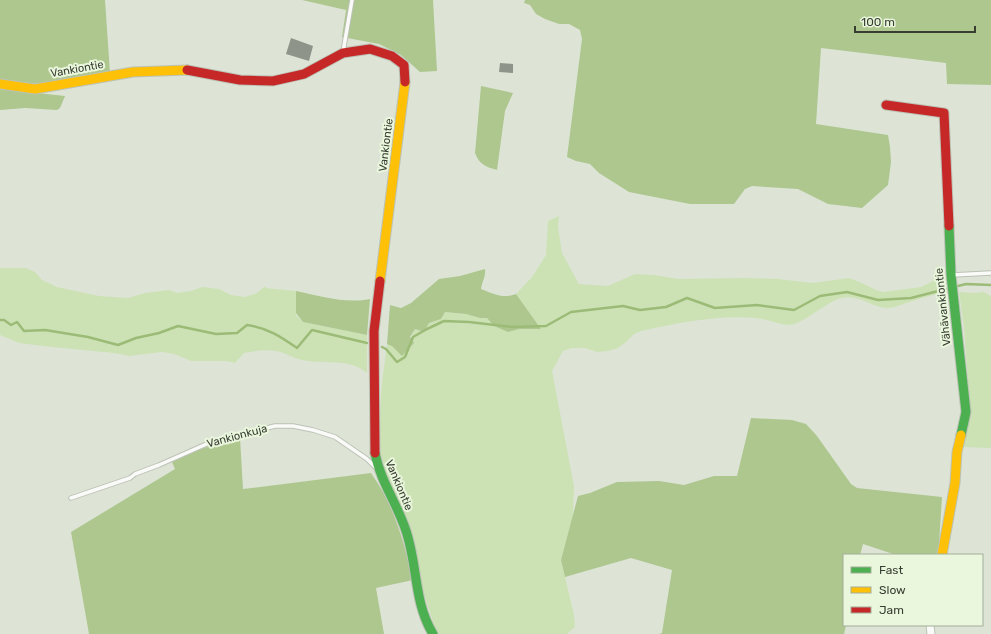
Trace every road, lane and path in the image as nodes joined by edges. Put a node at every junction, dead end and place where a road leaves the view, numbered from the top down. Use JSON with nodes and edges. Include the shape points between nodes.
{"nodes":[{"id":1,"x":352,"y":0,"type":"edge"},
{"id":2,"x":343,"y":53,"type":"junction"},
{"id":3,"x":0,"y":84,"type":"edge"},
{"id":4,"x":886,"y":105,"type":"dead end"},
{"id":5,"x":991,"y":273,"type":"edge"},
{"id":6,"x":950,"y":275,"type":"junction"},
{"id":7,"x":378,"y":469,"type":"junction"},
{"id":8,"x":71,"y":498,"type":"dead end"},
{"id":9,"x":942,"y":554,"type":"edge"},
{"id":10,"x":433,"y":634,"type":"edge"}],
"edges":[{"from":1,"to":2,"type":"lane"},
{"from":2,"to":3,"type":"street","name":"Vankiontie","via":[[304,74],[273,81],[240,80],[190,70],[133,72],[35,89]]},
{"from":2,"to":7,"type":"street","name":"Vankiontie","via":[[370,49],[399,60],[406,71],[374,331],[375,452]]},
{"from":4,"to":6,"type":"street","name":"Vähävankiontie","via":[[944,113]]},
{"from":5,"to":6,"type":"lane"},
{"from":6,"to":9,"type":"street","name":"Vähävankiontie","via":[[966,412],[957,452],[955,483]]},
{"from":7,"to":8,"type":"lane","name":"Vankionkuja","via":[[335,437],[293,426],[275,426],[210,442],[130,478]]},
{"from":7,"to":10,"type":"street","name":"Vankiontie","via":[[405,529],[422,608]]}]}
